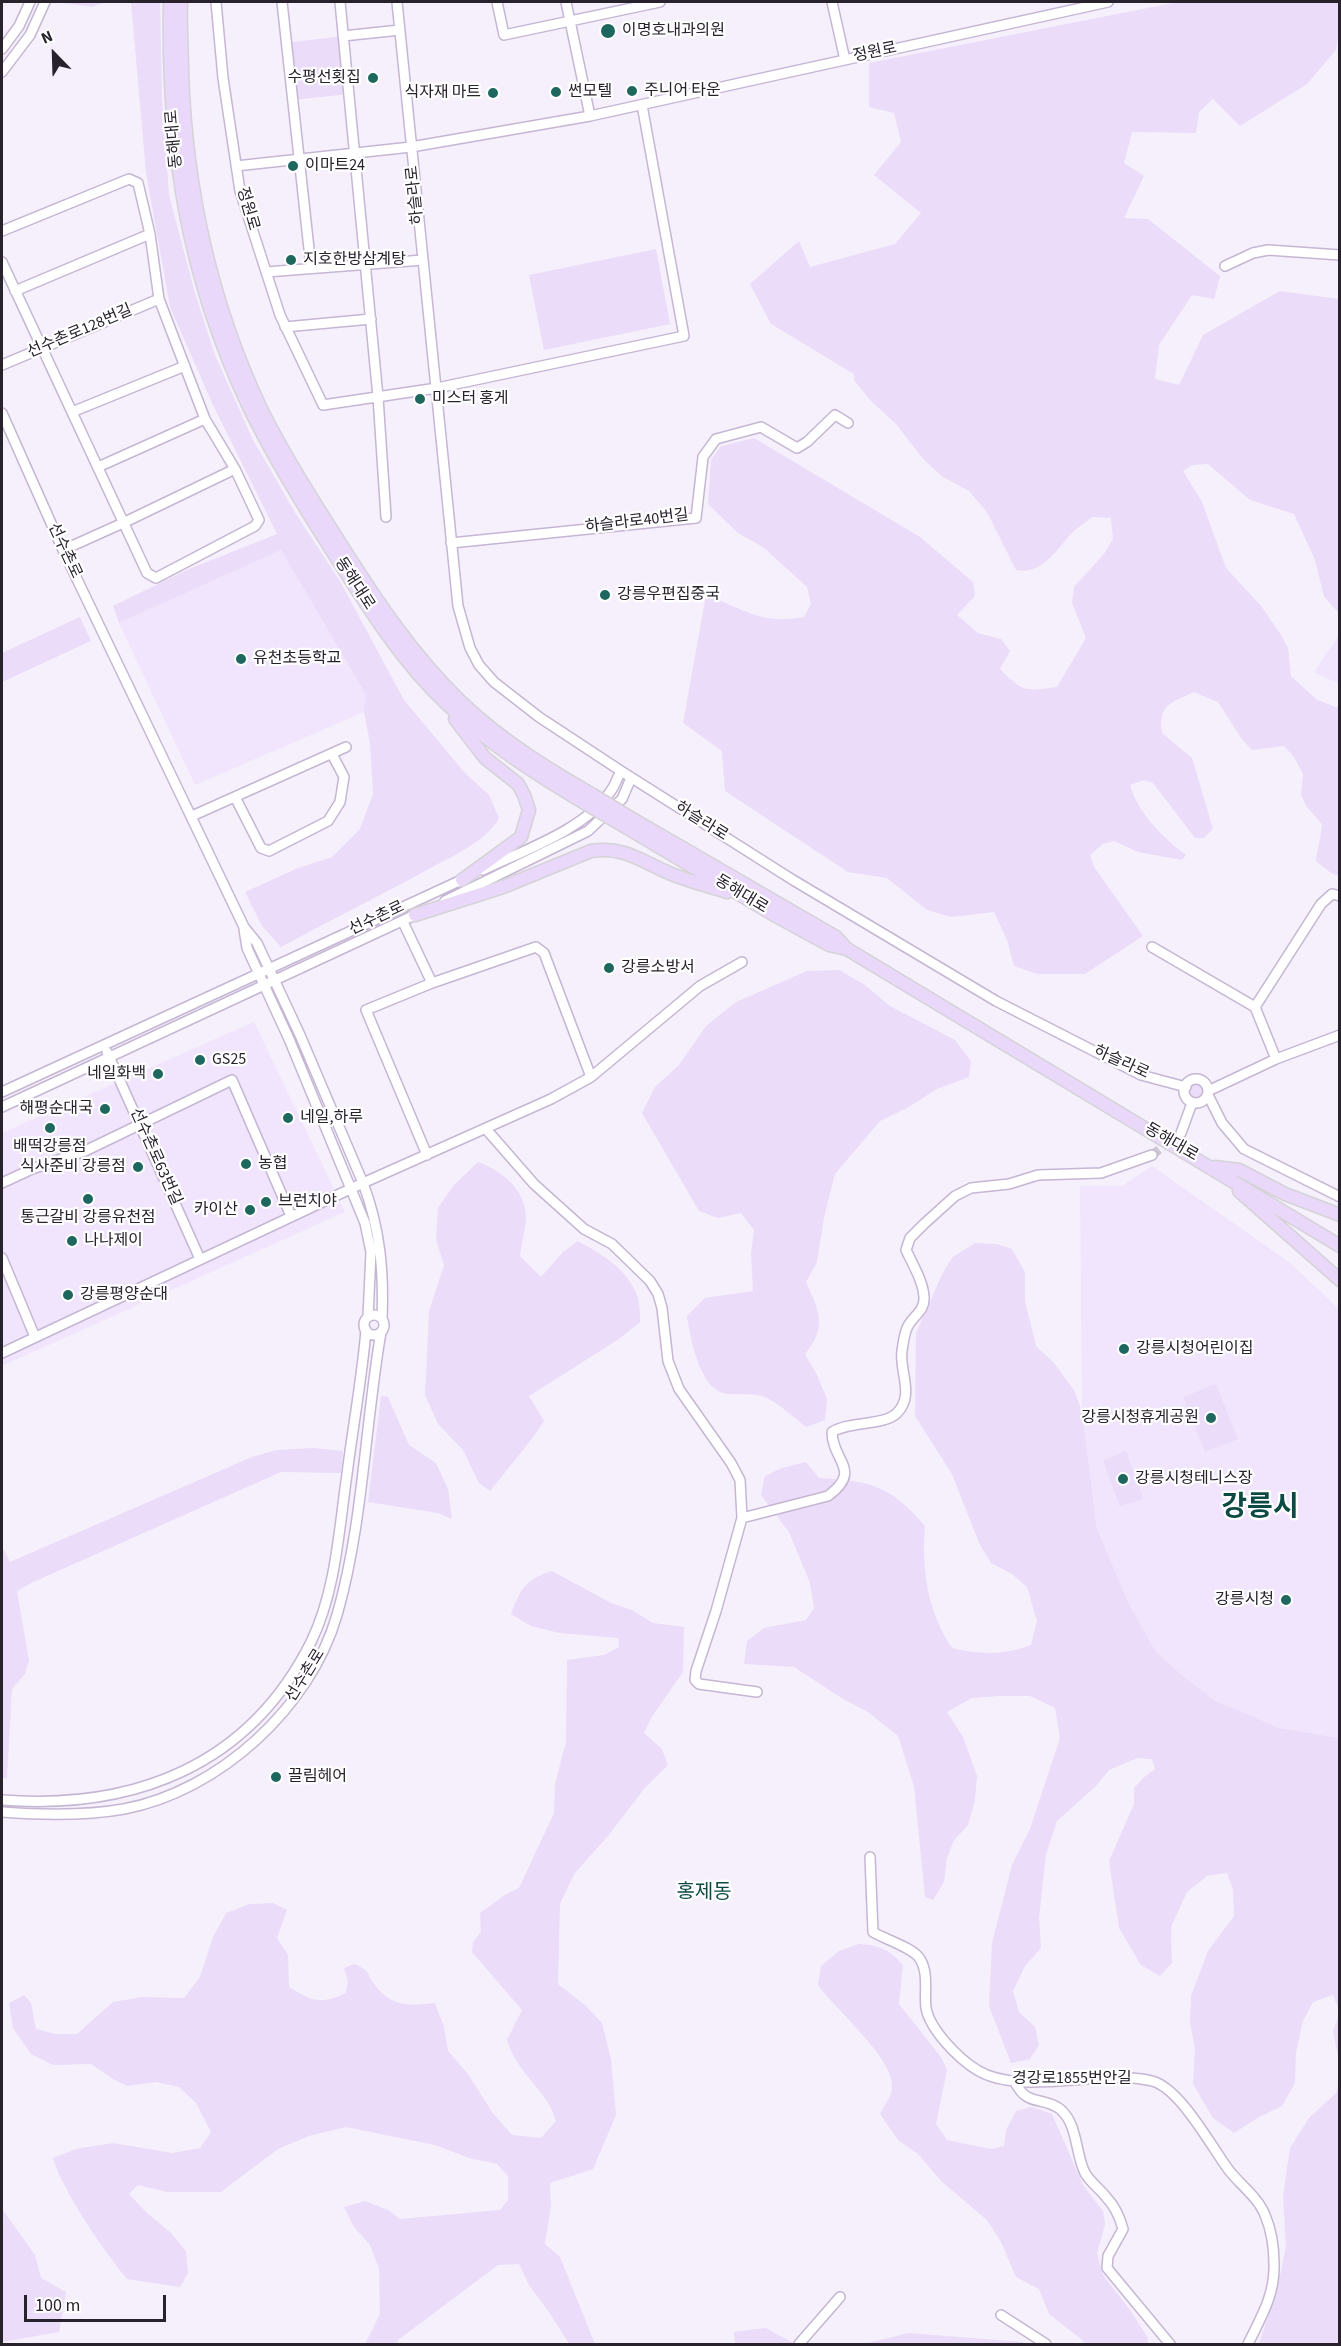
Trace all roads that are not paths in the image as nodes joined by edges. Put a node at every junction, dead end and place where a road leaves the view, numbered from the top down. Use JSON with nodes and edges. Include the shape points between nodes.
{"nodes":[{"id":1,"x":30,"y":2,"type":"edge"},
{"id":2,"x":45,"y":2,"type":"edge"},
{"id":3,"x":170,"y":2,"type":"edge"},
{"id":4,"x":181,"y":2,"type":"edge"},
{"id":5,"x":216,"y":2,"type":"edge"},
{"id":6,"x":282,"y":2,"type":"edge"},
{"id":7,"x":340,"y":2,"type":"edge"},
{"id":8,"x":397,"y":2,"type":"edge"},
{"id":9,"x":497,"y":2,"type":"edge"},
{"id":10,"x":566,"y":2,"type":"edge"},
{"id":11,"x":653,"y":2,"type":"edge"},
{"id":12,"x":832,"y":2,"type":"edge"},
{"id":13,"x":1108,"y":2,"type":"edge"},
{"id":14,"x":1087,"y":4,"type":"edge"},
{"id":15,"x":570,"y":21,"type":"junction"},
{"id":16,"x":400,"y":30,"type":"junction"},
{"id":17,"x":343,"y":36,"type":"junction"},
{"id":18,"x":2,"y":49,"type":"edge"},
{"id":19,"x":845,"y":60,"type":"junction"},
{"id":20,"x":2,"y":72,"type":"edge"},
{"id":21,"x":642,"y":105,"type":"junction"},
{"id":22,"x":591,"y":116,"type":"junction"},
{"id":23,"x":411,"y":147,"type":"junction"},
{"id":24,"x":354,"y":153,"type":"junction"},
{"id":25,"x":299,"y":158,"type":"junction"},
{"id":26,"x":236,"y":166,"type":"junction"},
{"id":27,"x":2,"y":231,"type":"edge"},
{"id":28,"x":150,"y":234,"type":"junction"},
{"id":29,"x":1340,"y":255,"type":"edge"},
{"id":30,"x":423,"y":260,"type":"junction"},
{"id":31,"x":2,"y":262,"type":"edge"},
{"id":32,"x":365,"y":266,"type":"junction"},
{"id":33,"x":1225,"y":266,"type":"dead end"},
{"id":34,"x":311,"y":267,"type":"junction"},
{"id":35,"x":266,"y":272,"type":"junction"},
{"id":36,"x":15,"y":291,"type":"junction"},
{"id":37,"x":159,"y":298,"type":"junction"},
{"id":38,"x":371,"y":319,"type":"junction"},
{"id":39,"x":285,"y":327,"type":"junction"},
{"id":40,"x":40,"y":348,"type":"junction"},
{"id":41,"x":2,"y":365,"type":"edge"},
{"id":42,"x":185,"y":366,"type":"junction"},
{"id":43,"x":437,"y":388,"type":"junction"},
{"id":44,"x":378,"y":397,"type":"junction"},
{"id":45,"x":72,"y":412,"type":"junction"},
{"id":46,"x":2,"y":413,"type":"edge"},
{"id":47,"x":205,"y":419,"type":"junction"},
{"id":48,"x":848,"y":423,"type":"dead end"},
{"id":49,"x":98,"y":467,"type":"junction"},
{"id":50,"x":235,"y":469,"type":"junction"},
{"id":51,"x":386,"y":517,"type":"dead end"},
{"id":52,"x":123,"y":523,"type":"junction"},
{"id":53,"x":452,"y":543,"type":"junction"},
{"id":54,"x":63,"y":549,"type":"junction"},
{"id":55,"x":430,"y":687,"type":"junction"},
{"id":56,"x":346,"y":747,"type":"dead end"},
{"id":57,"x":332,"y":754,"type":"junction"},
{"id":58,"x":621,"y":771,"type":"junction"},
{"id":59,"x":631,"y":778,"type":"junction"},
{"id":60,"x":235,"y":797,"type":"junction"},
{"id":61,"x":590,"y":800,"type":"junction"},
{"id":62,"x":192,"y":816,"type":"junction"},
{"id":63,"x":627,"y":822,"type":"junction"},
{"id":64,"x":462,"y":880,"type":"junction"},
{"id":65,"x":1340,"y":896,"type":"edge"},
{"id":66,"x":751,"y":900,"type":"junction"},
{"id":67,"x":415,"y":915,"type":"junction"},
{"id":68,"x":404,"y":922,"type":"junction"},
{"id":69,"x":244,"y":927,"type":"junction"},
{"id":70,"x":1152,"y":947,"type":"dead end"},
{"id":71,"x":847,"y":949,"type":"junction"},
{"id":72,"x":742,"y":962,"type":"dead end"},
{"id":73,"x":269,"y":969,"type":"junction"},
{"id":74,"x":258,"y":973,"type":"junction"},
{"id":75,"x":274,"y":980,"type":"junction"},
{"id":76,"x":432,"y":983,"type":"junction"},
{"id":77,"x":264,"y":985,"type":"junction"},
{"id":78,"x":1255,"y":1007,"type":"junction"},
{"id":79,"x":1340,"y":1035,"type":"edge"},
{"id":80,"x":104,"y":1044,"type":"junction"},
{"id":81,"x":109,"y":1056,"type":"junction"},
{"id":82,"x":1276,"y":1059,"type":"junction"},
{"id":83,"x":591,"y":1077,"type":"junction"},
{"id":84,"x":1186,"y":1087,"type":"junction"},
{"id":85,"x":2,"y":1092,"type":"edge"},
{"id":86,"x":1208,"y":1093,"type":"junction"},
{"id":87,"x":1192,"y":1103,"type":"junction"},
{"id":88,"x":2,"y":1107,"type":"edge"},
{"id":89,"x":141,"y":1124,"type":"junction"},
{"id":90,"x":486,"y":1129,"type":"junction"},
{"id":91,"x":1181,"y":1133,"type":"tunnel mouth"},
{"id":92,"x":427,"y":1155,"type":"junction"},
{"id":93,"x":1152,"y":1155,"type":"tunnel mouth"},
{"id":94,"x":1210,"y":1166,"type":"junction"},
{"id":95,"x":2,"y":1183,"type":"edge"},
{"id":96,"x":363,"y":1183,"type":"junction"},
{"id":97,"x":351,"y":1188,"type":"junction"},
{"id":98,"x":1340,"y":1197,"type":"edge"},
{"id":99,"x":1340,"y":1215,"type":"edge"},
{"id":100,"x":291,"y":1216,"type":"junction"},
{"id":101,"x":1340,"y":1246,"type":"edge"},
{"id":102,"x":2,"y":1258,"type":"edge"},
{"id":103,"x":200,"y":1259,"type":"junction"},
{"id":104,"x":1340,"y":1280,"type":"edge"},
{"id":105,"x":368,"y":1317,"type":"junction"},
{"id":106,"x":382,"y":1319,"type":"junction"},
{"id":107,"x":366,"y":1330,"type":"junction"},
{"id":108,"x":381,"y":1332,"type":"junction"},
{"id":109,"x":35,"y":1337,"type":"junction"},
{"id":110,"x":2,"y":1353,"type":"edge"},
{"id":111,"x":742,"y":1518,"type":"junction"},
{"id":112,"x":757,"y":1692,"type":"dead end"},
{"id":113,"x":249,"y":1725,"type":"junction"},
{"id":114,"x":260,"y":1736,"type":"junction"},
{"id":115,"x":88,"y":1798,"type":"junction"},
{"id":116,"x":2,"y":1800,"type":"edge"},
{"id":117,"x":2,"y":1812,"type":"edge"},
{"id":118,"x":90,"y":1813,"type":"junction"},
{"id":119,"x":870,"y":1857,"type":"dead end"},
{"id":120,"x":1015,"y":2082,"type":"junction"},
{"id":121,"x":840,"y":2297,"type":"dead end"},
{"id":122,"x":1001,"y":2315,"type":"dead end"},
{"id":123,"x":799,"y":2344,"type":"edge"},
{"id":124,"x":1046,"y":2344,"type":"edge"},
{"id":125,"x":1170,"y":2344,"type":"edge"},
{"id":126,"x":1248,"y":2344,"type":"edge"}],
"edges":[{"from":1,"to":18,"type":"street"},
{"from":2,"to":20,"type":"street","via":[[30,35]]},
{"from":3,"to":55,"type":"main road","name":"동해대로","via":[[170,80],[178,180],[195,260],[220,336],[250,409],[298,496],[395,646]]},
{"from":4,"to":61,"type":"main road","name":"동해대로","via":[[184,111],[195,208],[221,308],[262,410],[374,597],[418,657],[487,725]]},
{"from":5,"to":26,"type":"street","name":"정원로"},
{"from":6,"to":25,"type":"street"},
{"from":7,"to":17,"type":"street"},
{"from":8,"to":16,"type":"street","name":"하슬라로"},
{"from":9,"to":15,"type":"street","via":[[504,35]]},
{"from":10,"to":15,"type":"street"},
{"from":11,"to":15,"type":"street"},
{"from":12,"to":19,"type":"street"},
{"from":13,"to":14,"type":"street","name":"정원로"},
{"from":14,"to":19,"type":"street","name":"정원로"},
{"from":15,"to":22,"type":"street"},
{"from":16,"to":17,"type":"street"},
{"from":16,"to":23,"type":"street","name":"하슬라로"},
{"from":17,"to":24,"type":"street"},
{"from":19,"to":21,"type":"street","name":"정원로"},
{"from":21,"to":22,"type":"street","name":"정원로"},
{"from":21,"to":43,"type":"street","via":[[684,336]]},
{"from":22,"to":23,"type":"street","name":"정원로"},
{"from":23,"to":24,"type":"street","name":"정원로"},
{"from":23,"to":30,"type":"street","name":"하슬라로"},
{"from":24,"to":25,"type":"street","name":"정원로"},
{"from":24,"to":32,"type":"street"},
{"from":25,"to":26,"type":"street","name":"정원로"},
{"from":25,"to":34,"type":"street"},
{"from":26,"to":35,"type":"street","name":"정원로","via":[[240,192]]},
{"from":27,"to":28,"type":"street","via":[[129,179],[138,183]]},
{"from":28,"to":36,"type":"street"},
{"from":28,"to":37,"type":"street"},
{"from":29,"to":33,"type":"street","via":[[1268,250]]},
{"from":30,"to":32,"type":"street"},
{"from":30,"to":43,"type":"street","name":"하슬라로"},
{"from":31,"to":36,"type":"street"},
{"from":32,"to":34,"type":"street"},
{"from":32,"to":38,"type":"street"},
{"from":34,"to":35,"type":"street"},
{"from":35,"to":39,"type":"street","name":"정원로"},
{"from":36,"to":40,"type":"street"},
{"from":37,"to":40,"type":"street","name":"선수촌로128번길"},
{"from":37,"to":42,"type":"street"},
{"from":38,"to":39,"type":"street"},
{"from":38,"to":44,"type":"street"},
{"from":39,"to":44,"type":"street","name":"정원로","via":[[323,405]]},
{"from":40,"to":41,"type":"street","name":"선수촌로128번길"},
{"from":40,"to":45,"type":"street"},
{"from":42,"to":45,"type":"street"},
{"from":42,"to":47,"type":"street"},
{"from":43,"to":44,"type":"street"},
{"from":43,"to":53,"type":"street","name":"하슬라로"},
{"from":44,"to":51,"type":"street"},
{"from":45,"to":49,"type":"street"},
{"from":46,"to":54,"type":"street","name":"선수촌로"},
{"from":47,"to":49,"type":"street"},
{"from":47,"to":50,"type":"street"},
{"from":48,"to":53,"type":"street","name":"하슬라로40번길","via":[[835,415],[797,448],[760,427],[716,439],[703,457],[696,518]]},
{"from":49,"to":52,"type":"street"},
{"from":50,"to":52,"type":"street"},
{"from":50,"to":52,"type":"street","via":[[259,520],[255,526],[156,578],[147,573]]},
{"from":52,"to":54,"type":"street"},
{"from":53,"to":58,"type":"street","name":"하슬라로","via":[[458,606],[479,665],[510,696]]},
{"from":54,"to":62,"type":"street","name":"선수촌로"},
{"from":55,"to":61,"type":"main road","name":"동해대로","via":[[508,754]]},
{"from":55,"to":64,"type":"main road","via":[[485,758],[518,784],[529,810],[521,837]]},
{"from":56,"to":57,"type":"street"},
{"from":57,"to":60,"type":"street"},
{"from":57,"to":60,"type":"street","via":[[344,777],[340,802],[328,821],[269,852],[261,848]]},
{"from":58,"to":59,"type":"street","name":"하슬라로"},
{"from":58,"to":64,"type":"street","name":"선수촌로","via":[[610,792],[578,824]]},
{"from":59,"to":67,"type":"street","name":"선수촌로","via":[[622,799],[588,831]]},
{"from":59,"to":84,"type":"street","name":"하슬라로","via":[[996,1001],[1141,1075]]},
{"from":60,"to":62,"type":"street"},
{"from":61,"to":63,"type":"main road","name":"동해대로","bridge":true},
{"from":62,"to":69,"type":"street","name":"선수촌로"},
{"from":63,"to":66,"type":"main road","name":"동해대로"},
{"from":63,"to":71,"type":"main road","name":"동해대로","via":[[836,937]]},
{"from":64,"to":73,"type":"street","name":"선수촌로"},
{"from":65,"to":78,"type":"street","via":[[1332,894],[1321,904]]},
{"from":66,"to":67,"type":"main road","via":[[671,874],[628,853],[604,849],[591,850],[503,887]]},
{"from":66,"to":71,"type":"main road","name":"동해대로","via":[[829,945]]},
{"from":67,"to":68,"type":"street","name":"선수촌로"},
{"from":68,"to":75,"type":"street","name":"선수촌로"},
{"from":68,"to":76,"type":"street","name":"선수촌로"},
{"from":69,"to":73,"type":"street","name":"선수촌로"},
{"from":69,"to":74,"type":"street"},
{"from":70,"to":78,"type":"street"},
{"from":71,"to":94,"type":"main road","name":"동해대로"},
{"from":72,"to":83,"type":"street","via":[[700,986]]},
{"from":73,"to":74,"type":"street"},
{"from":73,"to":75,"type":"street"},
{"from":74,"to":77,"type":"street"},
{"from":74,"to":80,"type":"street"},
{"from":75,"to":77,"type":"street","name":"선수촌로"},
{"from":75,"to":96,"type":"street"},
{"from":76,"to":83,"type":"street","via":[[536,947],[544,953]]},
{"from":76,"to":92,"type":"street","via":[[366,1010]]},
{"from":77,"to":81,"type":"street","name":"선수촌로"},
{"from":77,"to":97,"type":"street"},
{"from":78,"to":82,"type":"street"},
{"from":79,"to":82,"type":"street"},
{"from":80,"to":81,"type":"street","name":"선수촌로63번길"},
{"from":80,"to":85,"type":"street"},
{"from":81,"to":88,"type":"street"},
{"from":81,"to":89,"type":"street","name":"선수촌로63번길"},
{"from":82,"to":86,"type":"street"},
{"from":83,"to":90,"type":"street"},
{"from":84,"to":86,"type":"street","via":[[1198,1080],[1205,1083]]},
{"from":84,"to":87,"type":"street","via":[[1186,1098]]},
{"from":86,"to":87,"type":"street","via":[[1200,1103]]},
{"from":86,"to":98,"type":"street","via":[[1222,1123],[1244,1149]]},
{"from":87,"to":91,"type":"street"},
{"from":89,"to":95,"type":"street"},
{"from":89,"to":100,"type":"street","via":[[232,1080]]},
{"from":89,"to":103,"type":"street","name":"선수촌로63번길"},
{"from":90,"to":92,"type":"street"},
{"from":90,"to":111,"type":"street","via":[[534,1184],[584,1229],[612,1244],[650,1281],[662,1308],[673,1376],[740,1480]]},
{"from":92,"to":96,"type":"street"},
{"from":93,"to":111,"type":"street","via":[[1101,1173],[1038,1175],[1009,1184],[971,1188],[955,1196],[910,1238],[906,1250],[923,1287],[924,1301],[906,1329],[902,1354],[906,1399],[902,1407],[895,1415],[832,1432],[845,1478],[828,1496]]},
{"from":94,"to":99,"type":"main road","via":[[1239,1170],[1285,1194]]},
{"from":94,"to":101,"type":"main road","name":"동해대로"},
{"from":94,"to":104,"type":"main road"},
{"from":96,"to":97,"type":"street"},
{"from":96,"to":106,"type":"street","via":[[382,1259]]},
{"from":97,"to":100,"type":"street"},
{"from":97,"to":105,"type":"street","via":[[371,1252]]},
{"from":100,"to":103,"type":"street"},
{"from":102,"to":109,"type":"street"},
{"from":103,"to":109,"type":"street"},
{"from":105,"to":106,"type":"street","via":[[376,1315]]},
{"from":105,"to":107,"type":"street"},
{"from":106,"to":108,"type":"street"},
{"from":107,"to":108,"type":"street","via":[[373,1334]]},
{"from":107,"to":113,"type":"street","name":"선수촌로","via":[[335,1557],[322,1612],[295,1669]]},
{"from":108,"to":114,"type":"street","name":"선수촌로","via":[[350,1559],[337,1617],[308,1677]]},
{"from":109,"to":110,"type":"street"},
{"from":111,"to":112,"type":"street","via":[[695,1680],[699,1684]]},
{"from":113,"to":114,"type":"street"},
{"from":113,"to":115,"type":"street","name":"선수촌로","via":[[203,1762],[172,1777],[121,1794]]},
{"from":114,"to":118,"type":"street","name":"선수촌로","via":[[236,1758],[178,1791],[124,1809]]},
{"from":115,"to":116,"type":"street","name":"선수촌로"},
{"from":115,"to":118,"type":"street"},
{"from":117,"to":118,"type":"street","name":"선수촌로"},
{"from":119,"to":120,"type":"street","name":"경강로1855번안길","via":[[873,1932],[920,1959],[931,2025],[977,2070]]},
{"from":120,"to":125,"type":"street","via":[[1030,2100],[1060,2110],[1070,2122],[1085,2173],[1108,2198],[1123,2229],[1108,2256],[1107,2268]]},
{"from":120,"to":126,"type":"street","name":"경강로1855번안길","via":[[1126,2078],[1154,2081],[1167,2087],[1265,2213],[1275,2262],[1273,2286]]},
{"from":121,"to":123,"type":"street"},
{"from":122,"to":124,"type":"street"}]}
